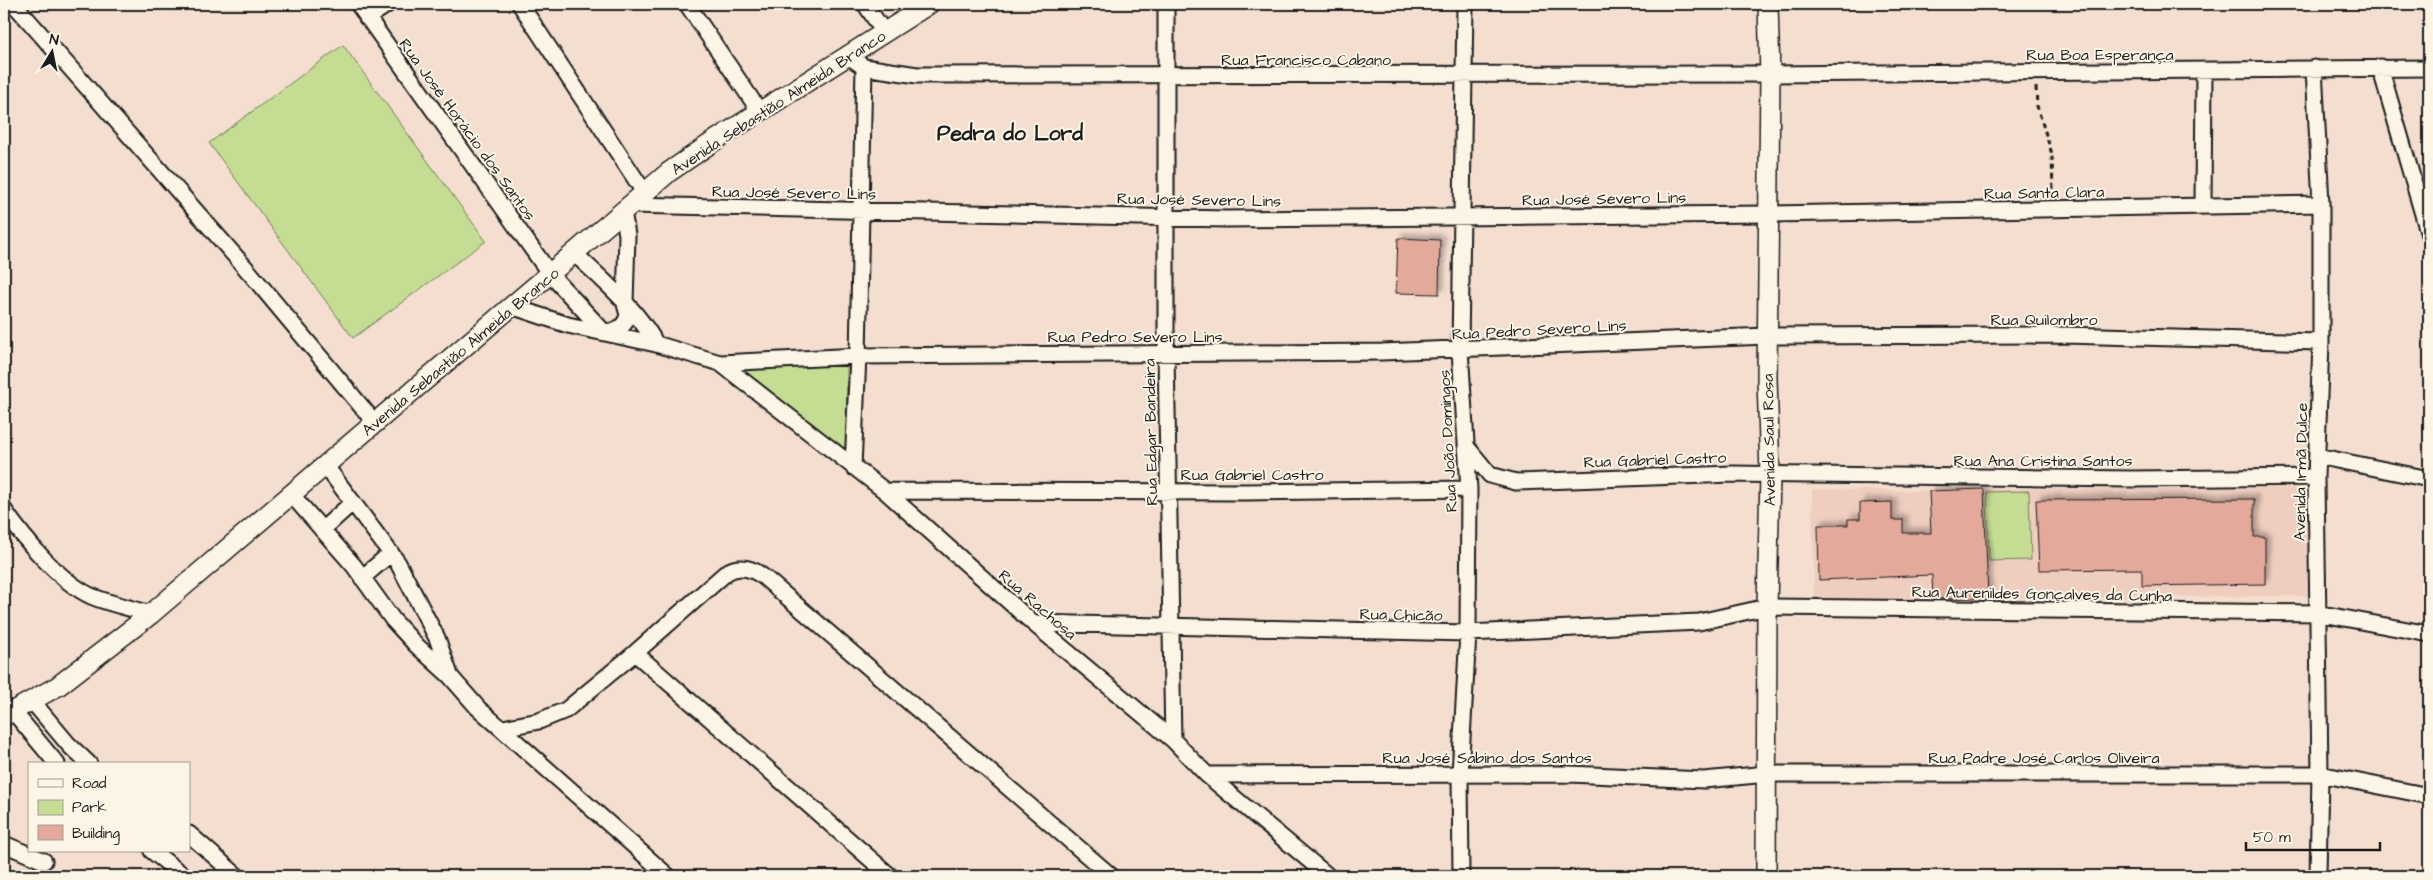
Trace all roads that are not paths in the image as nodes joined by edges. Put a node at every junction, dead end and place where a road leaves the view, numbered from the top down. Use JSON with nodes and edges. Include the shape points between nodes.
{"nodes":[{"id":1,"x":14,"y":4,"type":"edge"},
{"id":2,"x":358,"y":4,"type":"edge"},
{"id":3,"x":388,"y":4,"type":"edge"},
{"id":4,"x":520,"y":4,"type":"edge"},
{"id":5,"x":687,"y":4,"type":"edge"},
{"id":6,"x":865,"y":4,"type":"edge"},
{"id":7,"x":929,"y":4,"type":"edge"},
{"id":8,"x":1166,"y":4,"type":"edge"},
{"id":9,"x":1465,"y":4,"type":"edge"},
{"id":10,"x":1768,"y":4,"type":"edge"},
{"id":11,"x":367,"y":18,"type":"junction"},
{"id":12,"x":884,"y":32,"type":"junction"},
{"id":13,"x":847,"y":55,"type":"junction"},
{"id":14,"x":864,"y":67,"type":"junction"},
{"id":15,"x":2380,"y":67,"type":"junction"},
{"id":16,"x":2314,"y":68,"type":"junction"},
{"id":17,"x":2429,"y":68,"type":"edge"},
{"id":18,"x":2204,"y":71,"type":"junction"},
{"id":19,"x":1770,"y":74,"type":"junction"},
{"id":20,"x":1464,"y":76,"type":"junction"},
{"id":21,"x":1167,"y":77,"type":"junction"},
{"id":22,"x":760,"y":112,"type":"junction"},
{"id":23,"x":644,"y":192,"type":"junction"},
{"id":24,"x":2321,"y":204,"type":"junction"},
{"id":25,"x":2203,"y":205,"type":"junction"},
{"id":26,"x":626,"y":208,"type":"junction"},
{"id":27,"x":862,"y":211,"type":"junction"},
{"id":28,"x":1768,"y":214,"type":"junction"},
{"id":29,"x":1167,"y":216,"type":"junction"},
{"id":30,"x":1462,"y":217,"type":"junction"},
{"id":31,"x":2429,"y":235,"type":"edge"},
{"id":32,"x":575,"y":254,"type":"junction"},
{"id":33,"x":550,"y":274,"type":"junction"},
{"id":34,"x":625,"y":304,"type":"junction"},
{"id":35,"x":511,"y":306,"type":"junction"},
{"id":36,"x":604,"y":332,"type":"junction"},
{"id":37,"x":1767,"y":336,"type":"junction"},
{"id":38,"x":2322,"y":342,"type":"junction"},
{"id":39,"x":656,"y":344,"type":"junction"},
{"id":40,"x":1460,"y":350,"type":"junction"},
{"id":41,"x":1166,"y":354,"type":"junction"},
{"id":42,"x":858,"y":356,"type":"junction"},
{"id":43,"x":720,"y":363,"type":"junction"},
{"id":44,"x":376,"y":424,"type":"junction"},
{"id":45,"x":1466,"y":446,"type":"junction"},
{"id":46,"x":2316,"y":456,"type":"junction"},
{"id":47,"x":325,"y":465,"type":"junction"},
{"id":48,"x":853,"y":467,"type":"junction"},
{"id":49,"x":1770,"y":475,"type":"junction"},
{"id":50,"x":2316,"y":477,"type":"junction"},
{"id":51,"x":2429,"y":479,"type":"edge"},
{"id":52,"x":1469,"y":489,"type":"junction"},
{"id":53,"x":885,"y":491,"type":"junction"},
{"id":54,"x":1169,"y":492,"type":"junction"},
{"id":55,"x":291,"y":494,"type":"junction"},
{"id":56,"x":353,"y":502,"type":"junction"},
{"id":57,"x":4,"y":510,"type":"edge"},
{"id":58,"x":322,"y":530,"type":"junction"},
{"id":59,"x":391,"y":553,"type":"junction"},
{"id":60,"x":362,"y":578,"type":"junction"},
{"id":61,"x":1767,"y":607,"type":"junction"},
{"id":62,"x":2317,"y":613,"type":"junction"},
{"id":63,"x":151,"y":614,"type":"junction"},
{"id":64,"x":1033,"y":623,"type":"junction"},
{"id":65,"x":1170,"y":625,"type":"junction"},
{"id":66,"x":1468,"y":633,"type":"junction"},
{"id":67,"x":2429,"y":634,"type":"edge"},
{"id":68,"x":635,"y":653,"type":"junction"},
{"id":69,"x":450,"y":676,"type":"junction"},
{"id":70,"x":32,"y":701,"type":"junction"},
{"id":71,"x":8,"y":714,"type":"edge"},
{"id":72,"x":503,"y":728,"type":"junction"},
{"id":73,"x":1173,"y":740,"type":"junction"},
{"id":74,"x":54,"y":762,"type":"edge"},
{"id":75,"x":87,"y":762,"type":"edge"},
{"id":76,"x":1460,"y":774,"type":"junction"},
{"id":77,"x":1767,"y":774,"type":"junction"},
{"id":78,"x":2320,"y":774,"type":"junction"},
{"id":79,"x":1207,"y":775,"type":"junction"},
{"id":80,"x":2429,"y":796,"type":"edge"},
{"id":81,"x":190,"y":835,"type":"edge"},
{"id":82,"x":4,"y":844,"type":"edge"},
{"id":83,"x":153,"y":852,"type":"edge"},
{"id":84,"x":44,"y":862,"type":"dead end"},
{"id":85,"x":184,"y":876,"type":"edge"},
{"id":86,"x":237,"y":876,"type":"edge"},
{"id":87,"x":668,"y":876,"type":"edge"},
{"id":88,"x":890,"y":876,"type":"edge"},
{"id":89,"x":1111,"y":876,"type":"edge"},
{"id":90,"x":1328,"y":876,"type":"edge"},
{"id":91,"x":1461,"y":876,"type":"edge"},
{"id":92,"x":1766,"y":876,"type":"edge"},
{"id":93,"x":2318,"y":876,"type":"edge"}],
"edges":[{"from":1,"to":44,"type":"street","via":[[250,273]]},
{"from":2,"to":11,"type":"street","name":"Rua José Horácio dos Santos"},
{"from":3,"to":11,"type":"street"},
{"from":4,"to":23,"type":"street"},
{"from":5,"to":22,"type":"street"},
{"from":6,"to":12,"type":"street"},
{"from":7,"to":12,"type":"street","name":"Avenida Sebastião Almeida Branco"},
{"from":8,"to":21,"type":"street","name":"Rua Edgar Bandeira"},
{"from":9,"to":20,"type":"street","name":"Rua João Domingos"},
{"from":10,"to":19,"type":"street","name":"Avenida Saul Rosa"},
{"from":11,"to":33,"type":"street","name":"Rua José Horácio dos Santos"},
{"from":12,"to":13,"type":"street","name":"Avenida Sebastião Almeida Branco"},
{"from":13,"to":14,"type":"street","name":"Rua Francisco Cabano"},
{"from":13,"to":22,"type":"street","name":"Avenida Sebastião Almeida Branco"},
{"from":14,"to":21,"type":"street","name":"Rua Francisco Cabano","via":[[917,75]]},
{"from":14,"to":27,"type":"street"},
{"from":15,"to":16,"type":"street","name":"Rua Boa Esperança"},
{"from":15,"to":17,"type":"street","name":"Rua Boa Esperança"},
{"from":15,"to":31,"type":"street"},
{"from":16,"to":18,"type":"street","name":"Rua Boa Esperança"},
{"from":16,"to":24,"type":"street","name":"Avenida Irmã Dulce"},
{"from":18,"to":19,"type":"street","name":"Rua Boa Esperança"},
{"from":18,"to":25,"type":"street"},
{"from":19,"to":20,"type":"street","name":"Rua Francisco Cabano"},
{"from":19,"to":28,"type":"street","name":"Avenida Saul Rosa"},
{"from":20,"to":21,"type":"street","name":"Rua Francisco Cabano"},
{"from":20,"to":30,"type":"street","name":"Rua João Domingos"},
{"from":21,"to":29,"type":"street","name":"Rua Edgar Bandeira"},
{"from":22,"to":23,"type":"street","name":"Avenida Sebastião Almeida Branco","via":[[690,157]]},
{"from":23,"to":26,"type":"street","name":"Avenida Sebastião Almeida Branco"},
{"from":24,"to":25,"type":"street","name":"Rua Santa Clara"},
{"from":24,"to":38,"type":"street","name":"Avenida Irmã Dulce"},
{"from":25,"to":28,"type":"street","name":"Rua Santa Clara"},
{"from":26,"to":27,"type":"street","name":"Rua José Severo Lins"},
{"from":26,"to":32,"type":"street","name":"Avenida Sebastião Almeida Branco"},
{"from":26,"to":34,"type":"street"},
{"from":27,"to":29,"type":"street","name":"Rua José Severo Lins"},
{"from":27,"to":42,"type":"street"},
{"from":28,"to":30,"type":"street","name":"Rua José Severo Lins"},
{"from":28,"to":37,"type":"street","name":"Avenida Saul Rosa"},
{"from":29,"to":30,"type":"street","name":"Rua José Severo Lins","via":[[1225,219]]},
{"from":29,"to":41,"type":"street","name":"Rua Edgar Bandeira"},
{"from":30,"to":40,"type":"street","name":"Rua João Domingos"},
{"from":32,"to":33,"type":"street","name":"Avenida Sebastião Almeida Branco"},
{"from":32,"to":34,"type":"street"},
{"from":33,"to":35,"type":"street","name":"Avenida Sebastião Almeida Branco"},
{"from":33,"to":36,"type":"street"},
{"from":34,"to":36,"type":"street","via":[[628,315],[624,324],[616,331]]},
{"from":34,"to":39,"type":"street","via":[[647,326]]},
{"from":35,"to":36,"type":"street","name":"Rua Pedro Severo Lins","via":[[568,325]]},
{"from":35,"to":44,"type":"street","name":"Avenida Sebastião Almeida Branco"},
{"from":36,"to":39,"type":"street","name":"Rua Pedro Severo Lins"},
{"from":37,"to":38,"type":"street","name":"Rua Quilombro","via":[[2064,336]]},
{"from":37,"to":40,"type":"street","name":"Rua Pedro Severo Lins"},
{"from":37,"to":49,"type":"street","name":"Avenida Saul Rosa"},
{"from":38,"to":46,"type":"street","name":"Avenida Irmã Dulce"},
{"from":39,"to":43,"type":"street","name":"Rua Pedro Severo Lins"},
{"from":40,"to":41,"type":"street","name":"Rua Pedro Severo Lins"},
{"from":40,"to":45,"type":"street","name":"Rua João Domingos"},
{"from":41,"to":42,"type":"street","name":"Rua Pedro Severo Lins"},
{"from":41,"to":54,"type":"street","name":"Rua Edgar Bandeira"},
{"from":42,"to":43,"type":"street","name":"Rua Pedro Severo Lins"},
{"from":42,"to":48,"type":"street"},
{"from":43,"to":48,"type":"street","name":"Rua Rachosa"},
{"from":44,"to":47,"type":"street","name":"Avenida Sebastião Almeida Branco"},
{"from":45,"to":49,"type":"street","name":"Rua Gabriel Castro","via":[[1490,475],[1516,482]]},
{"from":45,"to":52,"type":"street","name":"Rua João Domingos"},
{"from":46,"to":50,"type":"street","name":"Avenida Irmã Dulce"},
{"from":46,"to":51,"type":"street"},
{"from":47,"to":55,"type":"street","name":"Avenida Sebastião Almeida Branco"},
{"from":47,"to":56,"type":"street"},
{"from":48,"to":53,"type":"street","name":"Rua Rachosa"},
{"from":49,"to":50,"type":"street","name":"Rua Ana Cristina Santos","via":[[2122,479]]},
{"from":49,"to":61,"type":"street","name":"Avenida Saul Rosa"},
{"from":50,"to":62,"type":"street","name":"Avenida Irmã Dulce"},
{"from":52,"to":54,"type":"street","name":"Rua Gabriel Castro"},
{"from":52,"to":66,"type":"street","name":"Rua João Domingos"},
{"from":53,"to":54,"type":"street","name":"Rua Gabriel Castro"},
{"from":53,"to":64,"type":"street","name":"Rua Rachosa"},
{"from":54,"to":65,"type":"street","name":"Rua Edgar Bandeira"},
{"from":55,"to":58,"type":"street"},
{"from":55,"to":63,"type":"street","name":"Avenida Sebastião Almeida Branco"},
{"from":56,"to":58,"type":"street"},
{"from":56,"to":59,"type":"street"},
{"from":57,"to":63,"type":"street","via":[[73,585],[98,598]]},
{"from":58,"to":60,"type":"street"},
{"from":59,"to":60,"type":"street"},
{"from":59,"to":69,"type":"street","via":[[433,629]]},
{"from":60,"to":69,"type":"street","via":[[399,626]]},
{"from":61,"to":62,"type":"street","name":"Rua Aurenildes Gonçalves da Cunha"},
{"from":61,"to":66,"type":"street","name":"Rua Chicão","via":[[1699,622]]},
{"from":61,"to":77,"type":"street","name":"Avenida Saul Rosa"},
{"from":62,"to":67,"type":"street","name":"Rua Aurenildes Gonçalves da Cunha"},
{"from":62,"to":78,"type":"street","name":"Avenida Irmã Dulce"},
{"from":63,"to":70,"type":"street","name":"Avenida Sebastião Almeida Branco","via":[[58,686]]},
{"from":64,"to":65,"type":"street","name":"Rua Chicão"},
{"from":64,"to":73,"type":"street","name":"Rua Rachosa"},
{"from":65,"to":66,"type":"street","name":"Rua Chicão"},
{"from":65,"to":73,"type":"street","name":"Rua Edgar Bandeira"},
{"from":66,"to":76,"type":"street","name":"Rua João Domingos"},
{"from":68,"to":72,"type":"street","via":[[566,710],[539,721]]},
{"from":68,"to":88,"type":"street"},
{"from":68,"to":89,"type":"street","via":[[727,572],[740,568],[756,572]]},
{"from":69,"to":72,"type":"street","via":[[478,708]]},
{"from":70,"to":71,"type":"street","name":"Avenida Sebastião Almeida Branco"},
{"from":70,"to":75,"type":"street"},
{"from":71,"to":74,"type":"street"},
{"from":72,"to":87,"type":"street"},
{"from":73,"to":79,"type":"street","name":"Rua Rachosa"},
{"from":76,"to":77,"type":"street","name":"Rua José Sabino dos Santos","via":[[1569,774],[1704,780]]},
{"from":76,"to":79,"type":"street","name":"Rua José Sabino dos Santos"},
{"from":76,"to":91,"type":"street","name":"Rua João Domingos"},
{"from":77,"to":78,"type":"street","name":"Rua Padre José Carlos Oliveira"},
{"from":77,"to":92,"type":"street","name":"Avenida Saul Rosa"},
{"from":78,"to":80,"type":"street","name":"Rua Padre José Carlos Oliveira"},
{"from":78,"to":93,"type":"street","name":"Avenida Irmã Dulce"},
{"from":79,"to":90,"type":"street","name":"Rua Rachosa"},
{"from":81,"to":86,"type":"street"},
{"from":82,"to":84,"type":"street"},
{"from":83,"to":85,"type":"street"}]}
